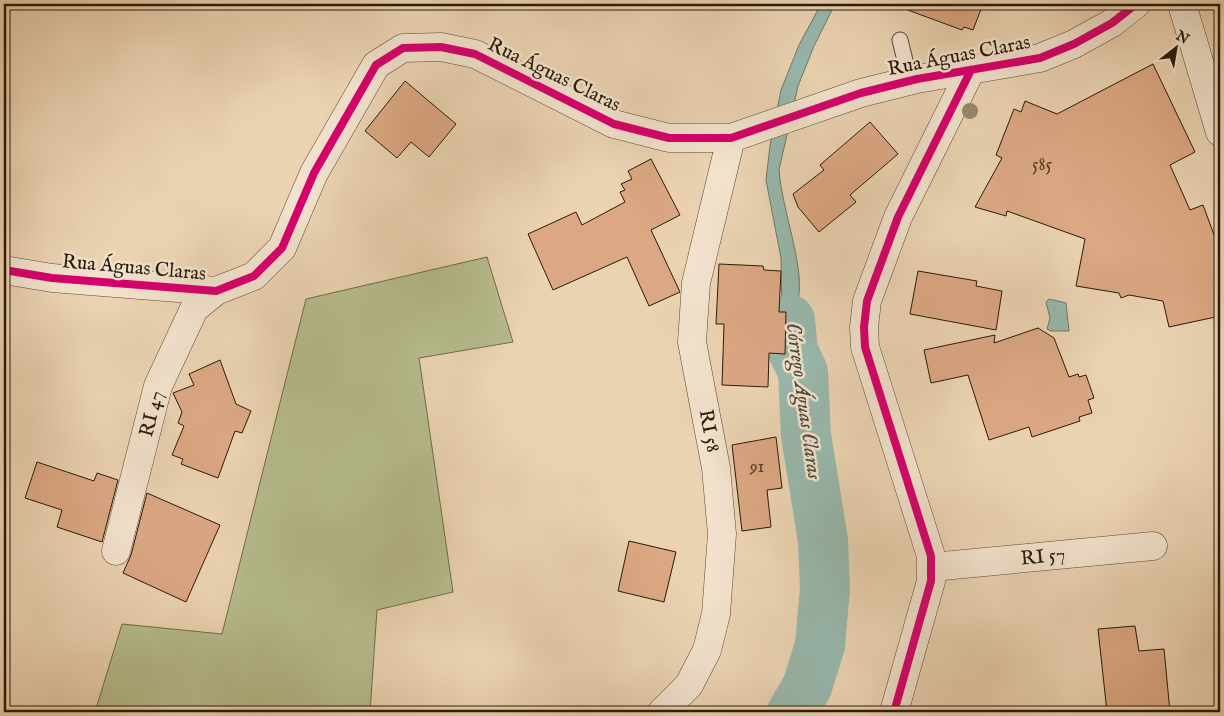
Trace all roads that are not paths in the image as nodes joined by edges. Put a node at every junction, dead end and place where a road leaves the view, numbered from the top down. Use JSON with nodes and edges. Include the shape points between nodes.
{"nodes":[{"id":1,"x":1136,"y":4,"type":"edge"},
{"id":2,"x":1182,"y":4,"type":"edge"},
{"id":3,"x":900,"y":40,"type":"dead end"},
{"id":4,"x":972,"y":70,"type":"junction"},
{"id":5,"x":910,"y":81,"type":"junction"},
{"id":6,"x":1220,"y":132,"type":"edge"},
{"id":7,"x":730,"y":138,"type":"junction"},
{"id":8,"x":4,"y":270,"type":"edge"},
{"id":9,"x":216,"y":291,"type":"junction"},
{"id":10,"x":1153,"y":546,"type":"dead end"},
{"id":11,"x":116,"y":552,"type":"dead end"},
{"id":12,"x":932,"y":567,"type":"junction"},
{"id":13,"x":662,"y":712,"type":"edge"},
{"id":14,"x":894,"y":712,"type":"edge"}],
"edges":[{"from":1,"to":4,"type":"street","name":"Rua Águas Claras","via":[[1112,23],[1040,58]]},
{"from":2,"to":6,"type":"street"},
{"from":3,"to":5,"type":"lane"},
{"from":4,"to":5,"type":"street","name":"Rua Águas Claras"},
{"from":4,"to":12,"type":"street","via":[[898,217],[867,301],[864,327],[865,347]]},
{"from":5,"to":7,"type":"street","name":"Rua Águas Claras","via":[[802,112]]},
{"from":7,"to":9,"type":"street","name":"Rua Águas Claras","via":[[668,138],[614,124],[475,54],[441,47],[404,48],[376,65],[314,173],[282,248],[254,276]]},
{"from":7,"to":13,"type":"street","name":"RI 58","via":[[696,283],[692,342],[716,468],[722,534],[716,614],[708,650],[689,685]]},
{"from":8,"to":9,"type":"street","name":"Rua Águas Claras","via":[[52,278]]},
{"from":9,"to":11,"type":"street","name":"RI 47","via":[[194,309],[158,386]]},
{"from":10,"to":12,"type":"street","name":"RI 57"},
{"from":12,"to":14,"type":"street","via":[[931,581]]}]}
